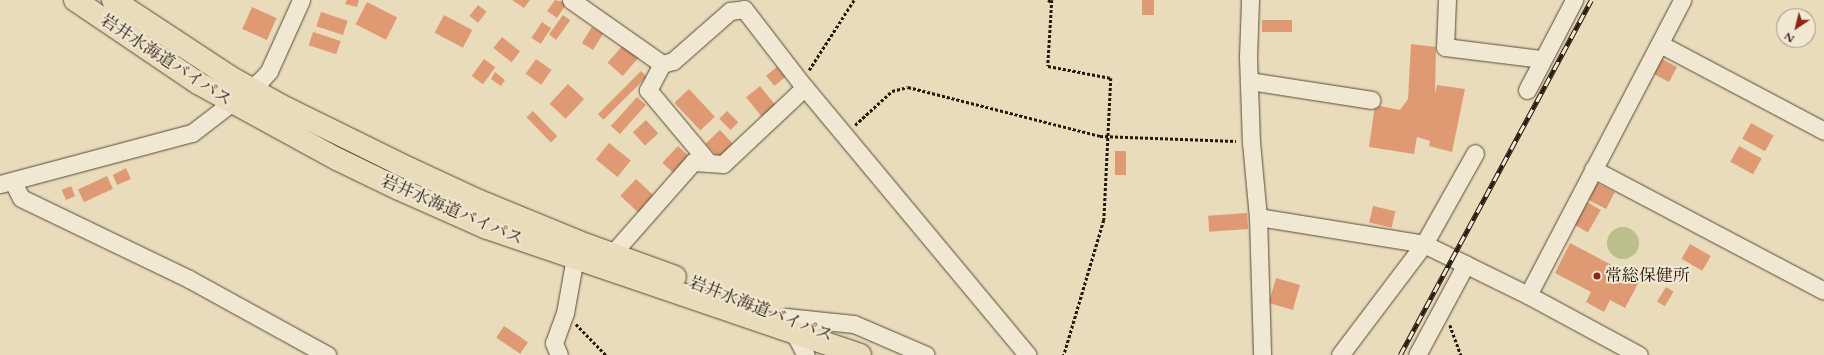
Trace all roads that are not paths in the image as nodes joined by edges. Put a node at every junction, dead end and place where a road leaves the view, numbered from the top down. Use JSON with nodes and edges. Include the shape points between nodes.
{"nodes":[{"id":1,"x":75,"y":0,"type":"edge"},
{"id":2,"x":113,"y":0,"type":"edge"},
{"id":3,"x":301,"y":0,"type":"edge"},
{"id":4,"x":571,"y":0,"type":"edge"},
{"id":5,"x":1250,"y":0,"type":"edge"},
{"id":6,"x":1447,"y":0,"type":"edge"},
{"id":7,"x":1682,"y":0,"type":"edge"},
{"id":8,"x":1571,"y":1,"type":"edge"},
{"id":9,"x":1660,"y":44,"type":"junction"},
{"id":10,"x":1542,"y":59,"type":"junction"},
{"id":11,"x":662,"y":64,"type":"junction"},
{"id":12,"x":1249,"y":81,"type":"junction"},
{"id":13,"x":803,"y":85,"type":"junction"},
{"id":14,"x":251,"y":89,"type":"junction"},
{"id":15,"x":1526,"y":90,"type":"dead end"},
{"id":16,"x":1372,"y":100,"type":"dead end"},
{"id":17,"x":234,"y":104,"type":"junction"},
{"id":18,"x":1824,"y":131,"type":"edge"},
{"id":19,"x":1476,"y":153,"type":"dead end"},
{"id":20,"x":709,"y":163,"type":"junction"},
{"id":21,"x":1593,"y":169,"type":"junction"},
{"id":22,"x":6,"y":183,"type":"edge"},
{"id":23,"x":1258,"y":217,"type":"junction"},
{"id":24,"x":1424,"y":244,"type":"junction"},
{"id":25,"x":576,"y":250,"type":"junction"},
{"id":26,"x":612,"y":254,"type":"junction"},
{"id":27,"x":1466,"y":264,"type":"junction"},
{"id":28,"x":1824,"y":291,"type":"edge"},
{"id":29,"x":1528,"y":295,"type":"junction"},
{"id":30,"x":789,"y":324,"type":"junction"},
{"id":31,"x":327,"y":355,"type":"edge"},
{"id":32,"x":559,"y":355,"type":"edge"},
{"id":33,"x":806,"y":355,"type":"edge"},
{"id":34,"x":860,"y":355,"type":"edge"},
{"id":35,"x":873,"y":355,"type":"edge"},
{"id":36,"x":926,"y":355,"type":"edge"},
{"id":37,"x":1028,"y":355,"type":"edge"},
{"id":38,"x":1262,"y":355,"type":"edge"},
{"id":39,"x":1340,"y":355,"type":"edge"},
{"id":40,"x":1417,"y":355,"type":"edge"},
{"id":41,"x":1639,"y":355,"type":"edge"}],
"edges":[{"from":1,"to":17,"type":"highway","name":"岩井水海道バイパス","via":[[135,43]]},
{"from":2,"to":14,"type":"highway","name":"岩井水海道バイパス"},
{"from":3,"to":14,"type":"street","via":[[269,71]]},
{"from":4,"to":11,"type":"street"},
{"from":5,"to":12,"type":"street"},
{"from":6,"to":10,"type":"street","via":[[1445,47]]},
{"from":7,"to":9,"type":"street"},
{"from":8,"to":10,"type":"street"},
{"from":9,"to":18,"type":"street"},
{"from":9,"to":21,"type":"street"},
{"from":10,"to":15,"type":"street"},
{"from":11,"to":13,"type":"street","via":[[673,61],[730,11],[744,9]]},
{"from":11,"to":20,"type":"street","via":[[648,90]]},
{"from":12,"to":16,"type":"street"},
{"from":12,"to":23,"type":"street","via":[[1251,142]]},
{"from":13,"to":20,"type":"street","via":[[723,164]]},
{"from":13,"to":37,"type":"street"},
{"from":14,"to":17,"type":"street"},
{"from":14,"to":25,"type":"highway","name":"岩井水海道バイパス"},
{"from":17,"to":22,"type":"street","via":[[192,133]]},
{"from":17,"to":25,"type":"highway","name":"岩井水海道バイパス","via":[[336,159],[487,228]]},
{"from":19,"to":24,"type":"street"},
{"from":20,"to":26,"type":"street","via":[[693,162]]},
{"from":21,"to":28,"type":"street"},
{"from":21,"to":29,"type":"street"},
{"from":22,"to":31,"type":"street","via":[[21,198],[189,279]]},
{"from":23,"to":24,"type":"street"},
{"from":23,"to":38,"type":"street"},
{"from":24,"to":27,"type":"street"},
{"from":24,"to":39,"type":"street"},
{"from":25,"to":26,"type":"highway","name":"岩井水海道バイパス"},
{"from":25,"to":30,"type":"highway","name":"岩井水海道バイパス"},
{"from":25,"to":32,"type":"street","via":[[565,313],[554,343]]},
{"from":26,"to":30,"type":"highway","name":"岩井水海道バイパス"},
{"from":27,"to":29,"type":"street"},
{"from":27,"to":40,"type":"street"},
{"from":29,"to":41,"type":"street"},
{"from":30,"to":33,"type":"street"},
{"from":30,"to":34,"type":"highway","name":"岩井水海道バイパス"},
{"from":30,"to":35,"type":"highway","name":"岩井水海道バイパス"},
{"from":30,"to":36,"type":"street","via":[[854,324]]}]}
